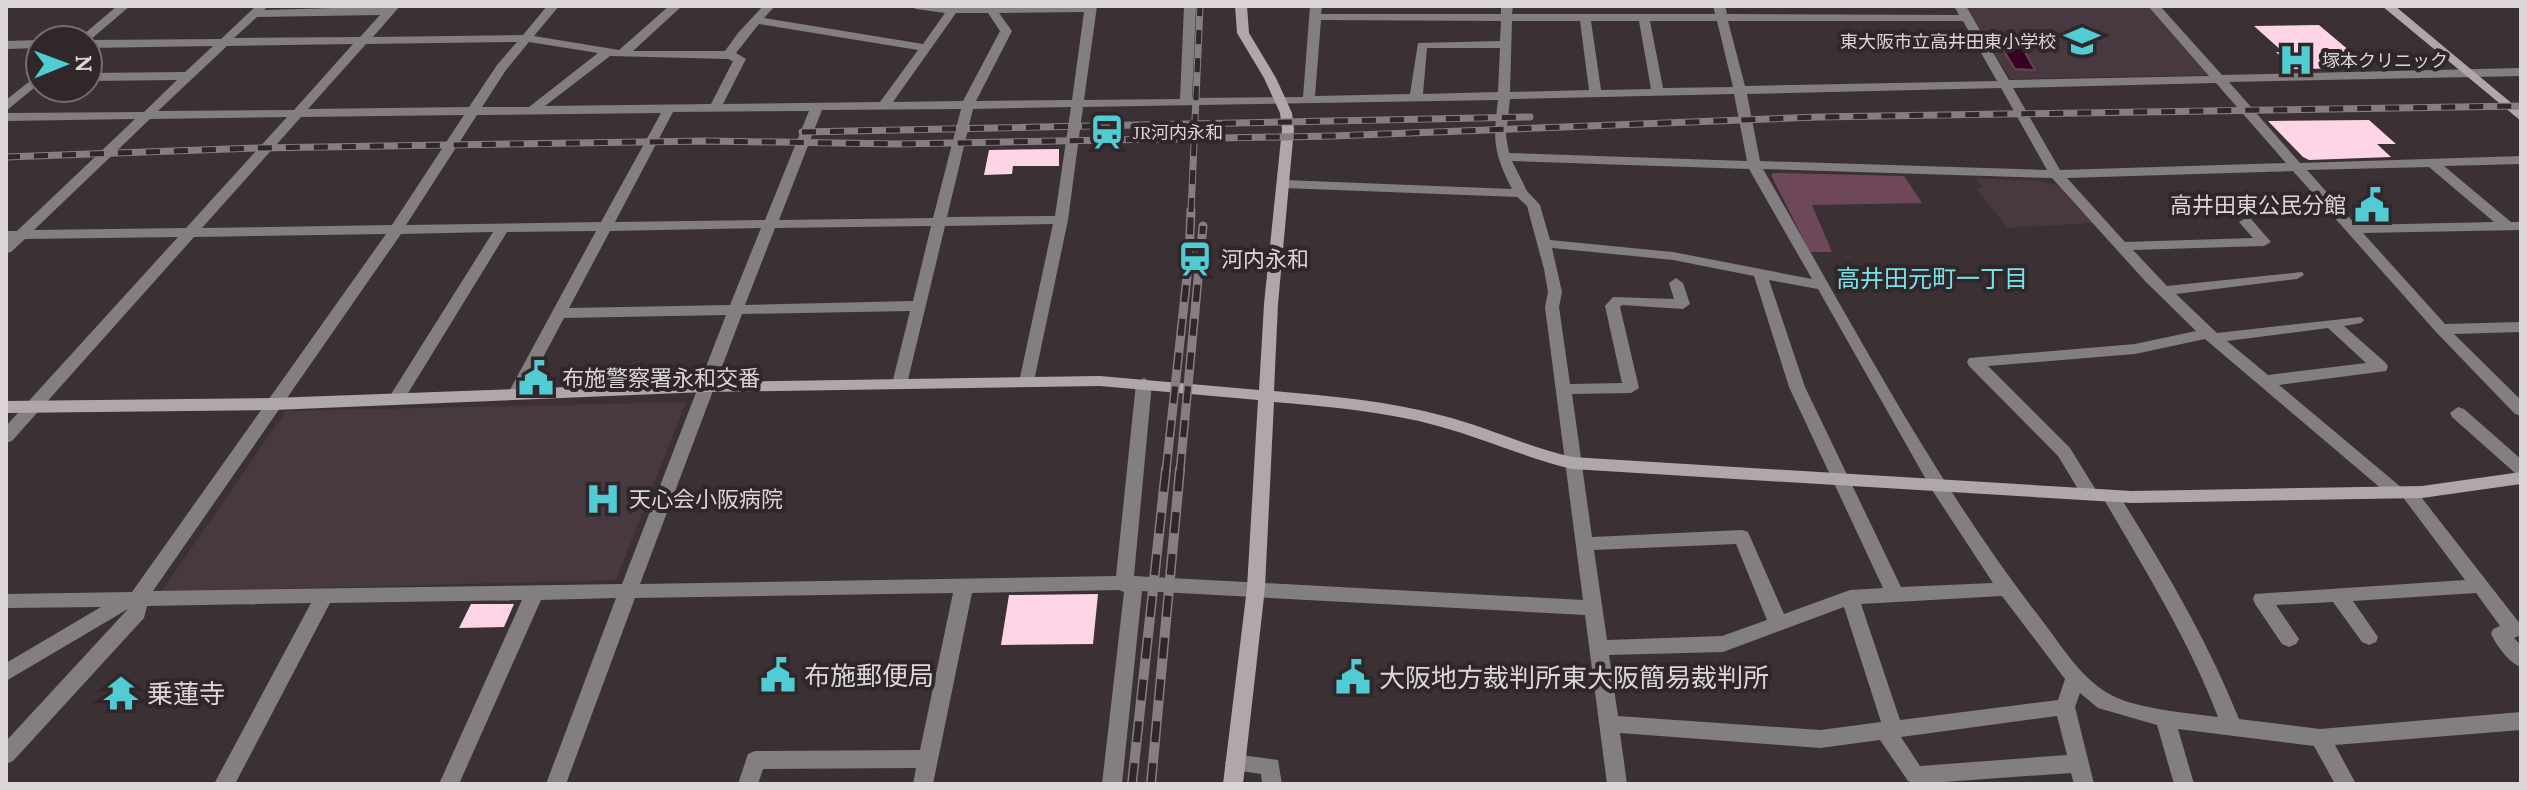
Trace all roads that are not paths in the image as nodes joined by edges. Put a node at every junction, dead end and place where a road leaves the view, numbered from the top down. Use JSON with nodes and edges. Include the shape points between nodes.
{"nodes":[{"id":1,"x":124,"y":6,"type":"edge"},
{"id":2,"x":553,"y":6,"type":"edge"},
{"id":3,"x":676,"y":6,"type":"edge"},
{"id":4,"x":769,"y":6,"type":"edge"},
{"id":5,"x":916,"y":6,"type":"edge"},
{"id":6,"x":1190,"y":6,"type":"edge"},
{"id":7,"x":1241,"y":6,"type":"edge"},
{"id":8,"x":1802,"y":6,"type":"edge"},
{"id":9,"x":1960,"y":6,"type":"edge"},
{"id":10,"x":2154,"y":6,"type":"edge"},
{"id":11,"x":2388,"y":6,"type":"edge"},
{"id":12,"x":991,"y":8,"type":"edge"},
{"id":13,"x":1091,"y":8,"type":"edge"},
{"id":14,"x":392,"y":9,"type":"edge"},
{"id":15,"x":258,"y":10,"type":"edge"},
{"id":16,"x":953,"y":10,"type":"junction"},
{"id":17,"x":1316,"y":11,"type":"edge"},
{"id":18,"x":1507,"y":11,"type":"edge"},
{"id":19,"x":1720,"y":12,"type":"edge"},
{"id":20,"x":1638,"y":14,"type":"edge"},
{"id":21,"x":1585,"y":18,"type":"junction"},
{"id":22,"x":1968,"y":18,"type":"junction"},
{"id":23,"x":1807,"y":19,"type":"junction"},
{"id":24,"x":756,"y":20,"type":"junction"},
{"id":25,"x":104,"y":25,"type":"edge"},
{"id":26,"x":526,"y":38,"type":"junction"},
{"id":27,"x":362,"y":40,"type":"junction"},
{"id":28,"x":104,"y":42,"type":"edge"},
{"id":29,"x":225,"y":42,"type":"junction"},
{"id":30,"x":1506,"y":44,"type":"junction"},
{"id":31,"x":927,"y":48,"type":"junction"},
{"id":32,"x":607,"y":52,"type":"junction"},
{"id":33,"x":622,"y":54,"type":"junction"},
{"id":34,"x":729,"y":55,"type":"junction"},
{"id":35,"x":2521,"y":72,"type":"edge"},
{"id":36,"x":2469,"y":73,"type":"junction"},
{"id":37,"x":188,"y":76,"type":"junction"},
{"id":38,"x":104,"y":77,"type":"edge"},
{"id":39,"x":2219,"y":80,"type":"junction"},
{"id":40,"x":2006,"y":85,"type":"junction"},
{"id":41,"x":24,"y":91,"type":"edge"},
{"id":42,"x":1740,"y":91,"type":"junction"},
{"id":43,"x":1658,"y":93,"type":"junction"},
{"id":44,"x":1596,"y":95,"type":"junction"},
{"id":45,"x":1504,"y":97,"type":"junction"},
{"id":46,"x":1416,"y":98,"type":"junction"},
{"id":47,"x":1186,"y":100,"type":"junction"},
{"id":48,"x":1309,"y":100,"type":"junction"},
{"id":49,"x":1281,"y":101,"type":"junction"},
{"id":50,"x":1077,"y":102,"type":"junction"},
{"id":51,"x":968,"y":104,"type":"junction"},
{"id":52,"x":716,"y":106,"type":"junction"},
{"id":53,"x":884,"y":106,"type":"junction"},
{"id":54,"x":6,"y":107,"type":"edge"},
{"id":55,"x":670,"y":107,"type":"junction"},
{"id":56,"x":817,"y":107,"type":"junction"},
{"id":57,"x":532,"y":110,"type":"junction"},
{"id":58,"x":297,"y":112,"type":"junction"},
{"id":59,"x":473,"y":112,"type":"junction"},
{"id":60,"x":148,"y":115,"type":"junction"},
{"id":61,"x":6,"y":117,"type":"edge"},
{"id":62,"x":2521,"y":117,"type":"edge"},
{"id":63,"x":1503,"y":157,"type":"junction"},
{"id":64,"x":2521,"y":160,"type":"edge"},
{"id":65,"x":2431,"y":162,"type":"junction"},
{"id":66,"x":1754,"y":165,"type":"junction"},
{"id":67,"x":2296,"y":166,"type":"junction"},
{"id":68,"x":2056,"y":174,"type":"junction"},
{"id":69,"x":1284,"y":184,"type":"junction"},
{"id":70,"x":1521,"y":193,"type":"junction"},
{"id":71,"x":1061,"y":220,"type":"junction"},
{"id":72,"x":940,"y":222,"type":"junction"},
{"id":73,"x":2246,"y":222,"type":"dead end"},
{"id":74,"x":770,"y":225,"type":"junction"},
{"id":75,"x":2514,"y":226,"type":"edge"},
{"id":76,"x":604,"y":228,"type":"junction"},
{"id":77,"x":502,"y":229,"type":"junction"},
{"id":78,"x":2350,"y":229,"type":"junction"},
{"id":79,"x":396,"y":230,"type":"junction"},
{"id":80,"x":192,"y":233,"type":"junction"},
{"id":81,"x":13,"y":235,"type":"edge"},
{"id":82,"x":1542,"y":243,"type":"junction"},
{"id":83,"x":2122,"y":246,"type":"junction"},
{"id":84,"x":6,"y":249,"type":"edge"},
{"id":85,"x":1760,"y":273,"type":"junction"},
{"id":86,"x":2297,"y":275,"type":"dead end"},
{"id":87,"x":1676,"y":283,"type":"dead end"},
{"id":88,"x":1820,"y":285,"type":"junction"},
{"id":89,"x":2164,"y":291,"type":"junction"},
{"id":90,"x":920,"y":306,"type":"junction"},
{"id":91,"x":736,"y":310,"type":"junction"},
{"id":92,"x":558,"y":313,"type":"junction"},
{"id":93,"x":2356,"y":320,"type":"dead end"},
{"id":94,"x":2331,"y":323,"type":"junction"},
{"id":95,"x":2521,"y":327,"type":"edge"},
{"id":96,"x":2441,"y":329,"type":"junction"},
{"id":97,"x":2211,"y":336,"type":"junction"},
{"id":98,"x":2266,"y":381,"type":"junction"},
{"id":99,"x":1027,"y":382,"type":"junction"},
{"id":100,"x":1144,"y":383,"type":"junction"},
{"id":101,"x":900,"y":384,"type":"junction"},
{"id":102,"x":705,"y":387,"type":"junction"},
{"id":103,"x":1564,"y":389,"type":"junction"},
{"id":104,"x":1267,"y":394,"type":"junction"},
{"id":105,"x":515,"y":395,"type":"junction"},
{"id":106,"x":396,"y":399,"type":"junction"},
{"id":107,"x":273,"y":404,"type":"junction"},
{"id":108,"x":6,"y":407,"type":"edge"},
{"id":109,"x":33,"y":407,"type":"junction"},
{"id":110,"x":2521,"y":410,"type":"edge"},
{"id":111,"x":2458,"y":413,"type":"dead end"},
{"id":112,"x":6,"y":437,"type":"edge"},
{"id":113,"x":1572,"y":463,"type":"junction"},
{"id":114,"x":2521,"y":469,"type":"edge"},
{"id":115,"x":2521,"y":478,"type":"edge"},
{"id":116,"x":1840,"y":480,"type":"junction"},
{"id":117,"x":1938,"y":486,"type":"junction"},
{"id":118,"x":2402,"y":492,"type":"junction"},
{"id":119,"x":2090,"y":495,"type":"junction"},
{"id":120,"x":2111,"y":496,"type":"junction"},
{"id":121,"x":1585,"y":544,"type":"junction"},
{"id":122,"x":1129,"y":584,"type":"junction"},
{"id":123,"x":964,"y":585,"type":"junction"},
{"id":124,"x":2480,"y":586,"type":"junction"},
{"id":125,"x":1256,"y":588,"type":"junction"},
{"id":126,"x":2007,"y":589,"type":"junction"},
{"id":127,"x":631,"y":590,"type":"junction"},
{"id":128,"x":535,"y":592,"type":"junction"},
{"id":129,"x":1895,"y":593,"type":"junction"},
{"id":130,"x":2337,"y":594,"type":"junction"},
{"id":131,"x":325,"y":595,"type":"junction"},
{"id":132,"x":1850,"y":597,"type":"junction"},
{"id":133,"x":134,"y":598,"type":"junction"},
{"id":134,"x":6,"y":601,"type":"edge"},
{"id":135,"x":1595,"y":608,"type":"junction"},
{"id":136,"x":1778,"y":623,"type":"junction"},
{"id":137,"x":2369,"y":637,"type":"dead end"},
{"id":138,"x":2289,"y":639,"type":"dead end"},
{"id":139,"x":1600,"y":648,"type":"junction"},
{"id":140,"x":2521,"y":659,"type":"edge"},
{"id":141,"x":6,"y":673,"type":"edge"},
{"id":142,"x":2075,"y":678,"type":"junction"},
{"id":143,"x":2065,"y":707,"type":"junction"},
{"id":144,"x":2165,"y":719,"type":"junction"},
{"id":145,"x":2521,"y":721,"type":"edge"},
{"id":146,"x":1610,"y":724,"type":"junction"},
{"id":147,"x":2232,"y":728,"type":"junction"},
{"id":148,"x":1889,"y":730,"type":"junction"},
{"id":149,"x":2320,"y":738,"type":"junction"},
{"id":150,"x":6,"y":755,"type":"edge"},
{"id":151,"x":928,"y":759,"type":"junction"},
{"id":152,"x":1234,"y":774,"type":"edge"},
{"id":153,"x":2082,"y":774,"type":"edge"},
{"id":154,"x":224,"y":784,"type":"edge"},
{"id":155,"x":449,"y":784,"type":"edge"},
{"id":156,"x":556,"y":784,"type":"edge"},
{"id":157,"x":748,"y":784,"type":"edge"},
{"id":158,"x":923,"y":784,"type":"edge"},
{"id":159,"x":1112,"y":784,"type":"edge"},
{"id":160,"x":1272,"y":784,"type":"edge"},
{"id":161,"x":1617,"y":784,"type":"edge"},
{"id":162,"x":2184,"y":784,"type":"edge"},
{"id":163,"x":2346,"y":784,"type":"edge"}],
"edges":[{"from":1,"to":25,"type":"street"},
{"from":2,"to":26,"type":"street"},
{"from":3,"to":33,"type":"street"},
{"from":4,"to":24,"type":"street"},
{"from":5,"to":16,"type":"street"},
{"from":6,"to":47,"type":"street"},
{"from":7,"to":49,"type":"street","via":[[1243,33]]},
{"from":8,"to":23,"type":"street"},
{"from":9,"to":22,"type":"street"},
{"from":10,"to":39,"type":"street"},
{"from":11,"to":36,"type":"street"},
{"from":12,"to":13,"type":"street"},
{"from":12,"to":16,"type":"street"},
{"from":12,"to":51,"type":"street","via":[[1006,31]]},
{"from":13,"to":50,"type":"street"},
{"from":14,"to":15,"type":"street"},
{"from":14,"to":27,"type":"street"},
{"from":15,"to":29,"type":"street"},
{"from":16,"to":31,"type":"street"},
{"from":17,"to":18,"type":"street"},
{"from":17,"to":48,"type":"street"},
{"from":18,"to":21,"type":"street"},
{"from":18,"to":30,"type":"street"},
{"from":19,"to":20,"type":"street"},
{"from":19,"to":23,"type":"street"},
{"from":19,"to":42,"type":"street"},
{"from":20,"to":21,"type":"street"},
{"from":20,"to":43,"type":"street"},
{"from":21,"to":44,"type":"street"},
{"from":22,"to":23,"type":"street"},
{"from":22,"to":40,"type":"street"},
{"from":24,"to":31,"type":"street"},
{"from":24,"to":34,"type":"street"},
{"from":26,"to":27,"type":"street"},
{"from":26,"to":32,"type":"street"},
{"from":26,"to":59,"type":"street"},
{"from":27,"to":29,"type":"street"},
{"from":27,"to":58,"type":"street"},
{"from":28,"to":29,"type":"street"},
{"from":29,"to":37,"type":"street"},
{"from":30,"to":45,"type":"street"},
{"from":30,"to":46,"type":"street","via":[[1422,45]]},
{"from":31,"to":53,"type":"street"},
{"from":32,"to":33,"type":"street"},
{"from":32,"to":57,"type":"street"},
{"from":33,"to":34,"type":"street"},
{"from":34,"to":52,"type":"street","via":[[740,59]]},
{"from":35,"to":36,"type":"street"},
{"from":36,"to":39,"type":"street"},
{"from":36,"to":62,"type":"street"},
{"from":37,"to":38,"type":"street"},
{"from":37,"to":60,"type":"street"},
{"from":39,"to":40,"type":"street"},
{"from":39,"to":67,"type":"street"},
{"from":40,"to":42,"type":"street"},
{"from":40,"to":68,"type":"street"},
{"from":41,"to":54,"type":"street"},
{"from":42,"to":43,"type":"street"},
{"from":42,"to":66,"type":"street"},
{"from":43,"to":44,"type":"street"},
{"from":44,"to":45,"type":"street"},
{"from":45,"to":46,"type":"street"},
{"from":45,"to":63,"type":"street"},
{"from":46,"to":48,"type":"street"},
{"from":47,"to":49,"type":"street"},
{"from":47,"to":50,"type":"street"},
{"from":48,"to":49,"type":"street"},
{"from":49,"to":69,"type":"street","via":[[1288,129]]},
{"from":50,"to":51,"type":"street"},
{"from":50,"to":71,"type":"street"},
{"from":51,"to":53,"type":"street"},
{"from":51,"to":72,"type":"street"},
{"from":52,"to":55,"type":"street"},
{"from":52,"to":56,"type":"street"},
{"from":53,"to":56,"type":"street"},
{"from":55,"to":57,"type":"street"},
{"from":55,"to":76,"type":"street"},
{"from":56,"to":74,"type":"street"},
{"from":57,"to":59,"type":"street"},
{"from":58,"to":59,"type":"street"},
{"from":58,"to":60,"type":"street"},
{"from":58,"to":80,"type":"street"},
{"from":59,"to":79,"type":"street"},
{"from":60,"to":61,"type":"street"},
{"from":60,"to":81,"type":"street"},
{"from":63,"to":66,"type":"street"},
{"from":63,"to":70,"type":"street"},
{"from":64,"to":65,"type":"street"},
{"from":65,"to":67,"type":"street"},
{"from":65,"to":75,"type":"street"},
{"from":66,"to":68,"type":"street"},
{"from":66,"to":88,"type":"street"},
{"from":67,"to":68,"type":"street"},
{"from":67,"to":78,"type":"street"},
{"from":68,"to":83,"type":"street"},
{"from":69,"to":70,"type":"street"},
{"from":69,"to":104,"type":"street"},
{"from":70,"to":82,"type":"street","via":[[1533,205]]},
{"from":71,"to":72,"type":"street"},
{"from":71,"to":99,"type":"street"},
{"from":72,"to":74,"type":"street"},
{"from":72,"to":90,"type":"street"},
{"from":73,"to":83,"type":"street","via":[[2264,242]]},
{"from":74,"to":76,"type":"street"},
{"from":74,"to":91,"type":"street"},
{"from":75,"to":78,"type":"street"},
{"from":76,"to":77,"type":"street"},
{"from":76,"to":92,"type":"street"},
{"from":77,"to":79,"type":"street"},
{"from":77,"to":106,"type":"street"},
{"from":78,"to":96,"type":"street"},
{"from":79,"to":80,"type":"street"},
{"from":79,"to":107,"type":"street"},
{"from":80,"to":81,"type":"street"},
{"from":80,"to":109,"type":"street"},
{"from":81,"to":84,"type":"street"},
{"from":82,"to":85,"type":"street","via":[[1673,256]]},
{"from":82,"to":103,"type":"street","via":[[1555,292],[1552,307]]},
{"from":83,"to":89,"type":"street"},
{"from":85,"to":88,"type":"street"},
{"from":85,"to":116,"type":"street","via":[[1797,387]]},
{"from":86,"to":89,"type":"street"},
{"from":87,"to":103,"type":"street","via":[[1683,304],[1618,300],[1612,306],[1631,388]]},
{"from":88,"to":117,"type":"street"},
{"from":89,"to":97,"type":"street"},
{"from":90,"to":91,"type":"street"},
{"from":90,"to":101,"type":"street"},
{"from":91,"to":92,"type":"street"},
{"from":91,"to":102,"type":"street"},
{"from":92,"to":105,"type":"street"},
{"from":93,"to":94,"type":"street"},
{"from":94,"to":97,"type":"street"},
{"from":94,"to":98,"type":"street","via":[[2380,367]]},
{"from":95,"to":96,"type":"street"},
{"from":96,"to":110,"type":"street"},
{"from":97,"to":98,"type":"street"},
{"from":97,"to":119,"type":"street","via":[[2135,349],[1975,362],[2064,452]]},
{"from":98,"to":118,"type":"street"},
{"from":99,"to":100,"type":"street"},
{"from":99,"to":101,"type":"street"},
{"from":100,"to":104,"type":"street"},
{"from":100,"to":122,"type":"street"},
{"from":101,"to":102,"type":"street"},
{"from":102,"to":105,"type":"street"},
{"from":102,"to":127,"type":"street"},
{"from":103,"to":113,"type":"street"},
{"from":104,"to":113,"type":"street","via":[[1408,412]]},
{"from":104,"to":125,"type":"street"},
{"from":105,"to":106,"type":"street"},
{"from":106,"to":107,"type":"street"},
{"from":107,"to":109,"type":"street"},
{"from":107,"to":133,"type":"street"},
{"from":108,"to":109,"type":"street"},
{"from":109,"to":112,"type":"street"},
{"from":111,"to":114,"type":"street"},
{"from":113,"to":116,"type":"street"},
{"from":113,"to":121,"type":"street"},
{"from":115,"to":118,"type":"street"},
{"from":116,"to":117,"type":"street"},
{"from":116,"to":129,"type":"street"},
{"from":117,"to":119,"type":"street"},
{"from":117,"to":126,"type":"street"},
{"from":118,"to":120,"type":"street"},
{"from":118,"to":124,"type":"street"},
{"from":119,"to":120,"type":"street"},
{"from":120,"to":147,"type":"street","via":[[2213,674]]},
{"from":121,"to":135,"type":"street"},
{"from":121,"to":136,"type":"street","via":[[1742,537]]},
{"from":122,"to":123,"type":"street"},
{"from":122,"to":125,"type":"street"},
{"from":122,"to":159,"type":"street"},
{"from":123,"to":127,"type":"street"},
{"from":123,"to":151,"type":"street"},
{"from":124,"to":130,"type":"street"},
{"from":124,"to":140,"type":"street","via":[[2514,630],[2500,634]]},
{"from":125,"to":135,"type":"street"},
{"from":125,"to":152,"type":"street"},
{"from":126,"to":129,"type":"street"},
{"from":126,"to":142,"type":"street"},
{"from":127,"to":128,"type":"street"},
{"from":127,"to":156,"type":"street"},
{"from":128,"to":131,"type":"street"},
{"from":128,"to":155,"type":"street"},
{"from":129,"to":132,"type":"street"},
{"from":130,"to":137,"type":"street"},
{"from":130,"to":138,"type":"street","via":[[2262,599]]},
{"from":131,"to":133,"type":"street"},
{"from":131,"to":154,"type":"street"},
{"from":132,"to":136,"type":"street"},
{"from":132,"to":148,"type":"street"},
{"from":133,"to":134,"type":"street"},
{"from":133,"to":141,"type":"street"},
{"from":133,"to":150,"type":"street","via":[[137,613]]},
{"from":135,"to":139,"type":"street"},
{"from":136,"to":139,"type":"street","via":[[1723,644]]},
{"from":139,"to":146,"type":"street"},
{"from":142,"to":143,"type":"street"},
{"from":142,"to":144,"type":"street","via":[[2105,702]]},
{"from":143,"to":148,"type":"street"},
{"from":143,"to":153,"type":"street"},
{"from":144,"to":147,"type":"street"},
{"from":144,"to":162,"type":"street"},
{"from":145,"to":149,"type":"street"},
{"from":146,"to":148,"type":"street","via":[[1820,739]]},
{"from":146,"to":161,"type":"street"},
{"from":147,"to":149,"type":"street"},
{"from":148,"to":153,"type":"street","via":[[1915,775]]},
{"from":149,"to":163,"type":"street"},
{"from":151,"to":157,"type":"street","via":[[755,760]]},
{"from":151,"to":158,"type":"street"},
{"from":152,"to":160,"type":"street","via":[[1271,766]]}]}
